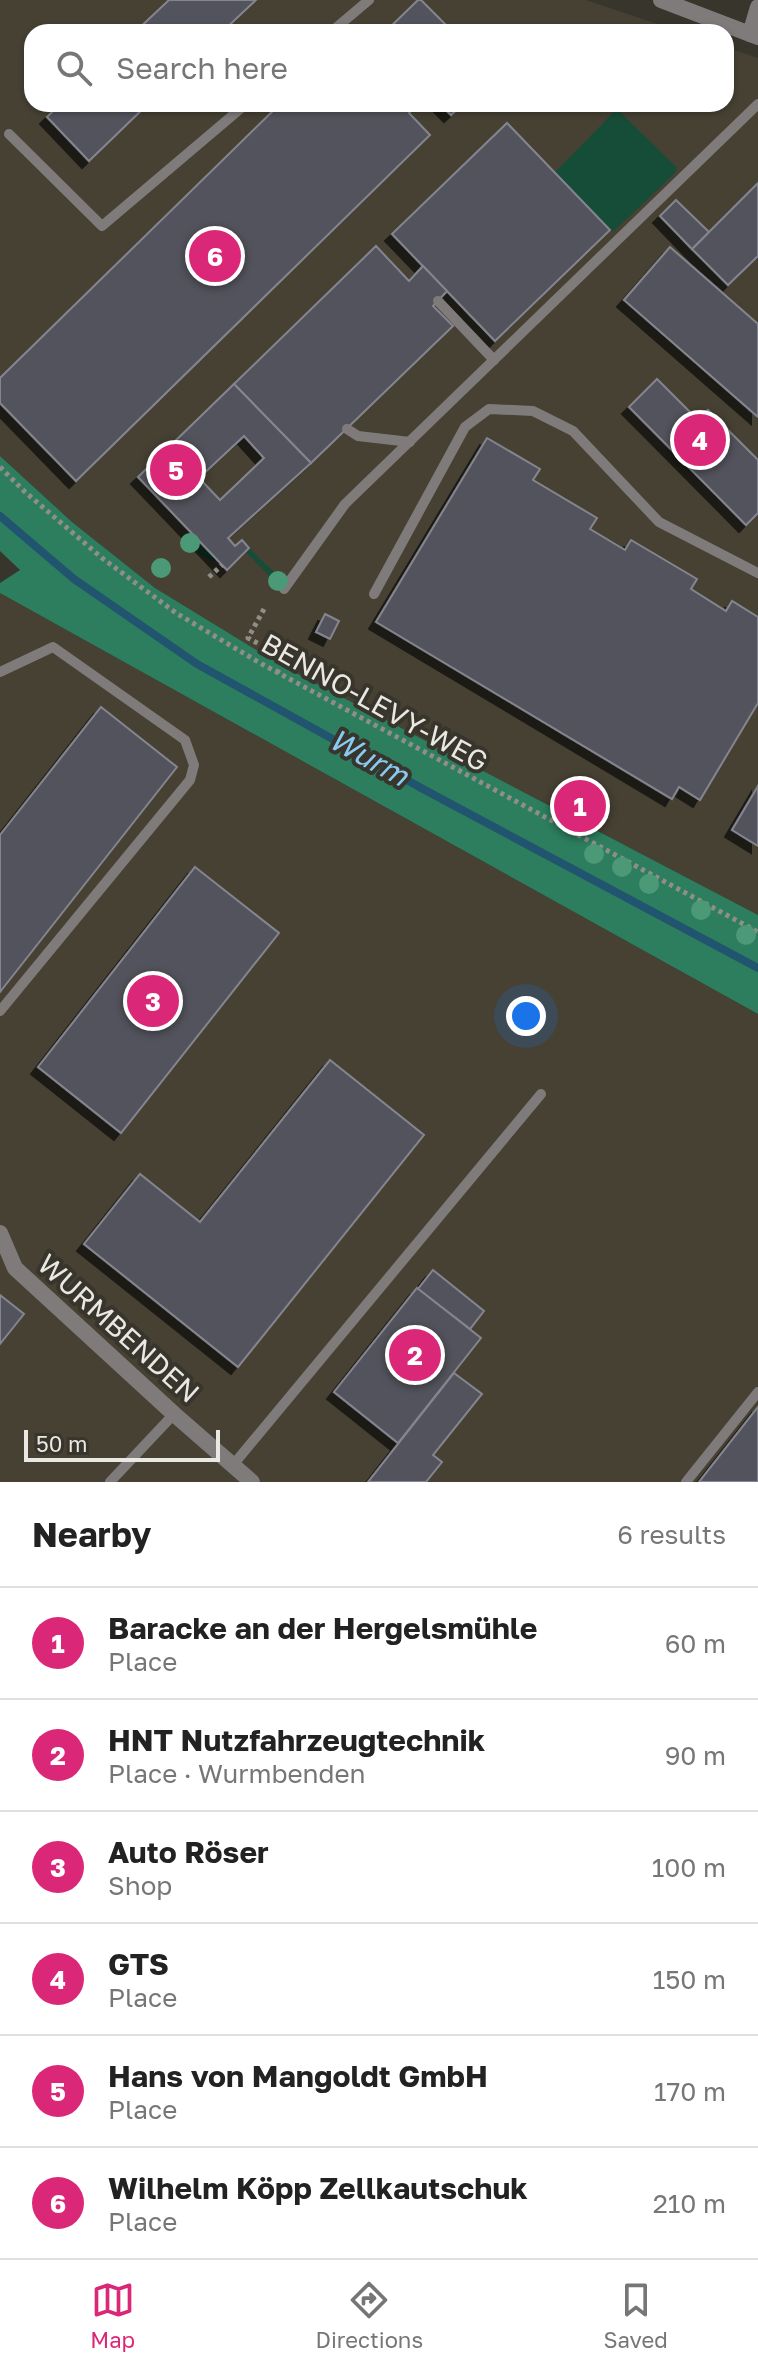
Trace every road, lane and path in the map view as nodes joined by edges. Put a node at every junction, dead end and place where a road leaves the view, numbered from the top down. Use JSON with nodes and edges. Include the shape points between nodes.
{"nodes":[{"id":1,"x":369,"y":0,"type":"edge"},
{"id":2,"x":661,"y":0,"type":"edge"},
{"id":3,"x":758,"y":7,"type":"edge"},
{"id":4,"x":340,"y":24,"type":"edge"},
{"id":5,"x":725,"y":24,"type":"edge"},
{"id":6,"x":734,"y":27,"type":"edge"},
{"id":7,"x":754,"y":35,"type":"edge"},
{"id":8,"x":758,"y":104,"type":"edge"},
{"id":9,"x":237,"y":112,"type":"edge"},
{"id":10,"x":9,"y":134,"type":"dead end"},
{"id":11,"x":438,"y":301,"type":"dead end"},
{"id":12,"x":494,"y":360,"type":"junction"},
{"id":13,"x":347,"y":429,"type":"dead end"},
{"id":14,"x":410,"y":442,"type":"junction"},
{"id":15,"x":0,"y":467,"type":"edge"},
{"id":16,"x":222,"y":565,"type":"dead end"},
{"id":17,"x":758,"y":573,"type":"edge"},
{"id":18,"x":209,"y":577,"type":"dead end"},
{"id":19,"x":284,"y":589,"type":"dead end"},
{"id":20,"x":374,"y":594,"type":"dead end"},
{"id":21,"x":264,"y":609,"type":"dead end"},
{"id":22,"x":0,"y":672,"type":"edge"},
{"id":23,"x":277,"y":673,"type":"junction"},
{"id":24,"x":758,"y":932,"type":"edge"},
{"id":25,"x":0,"y":1011,"type":"edge"},
{"id":26,"x":541,"y":1094,"type":"dead end"},
{"id":27,"x":0,"y":1233,"type":"edge"},
{"id":28,"x":758,"y":1392,"type":"edge"},
{"id":29,"x":174,"y":1414,"type":"junction"},
{"id":30,"x":233,"y":1465,"type":"junction"},
{"id":31,"x":110,"y":1482,"type":"edge"},
{"id":32,"x":252,"y":1482,"type":"edge"},
{"id":33,"x":686,"y":1482,"type":"edge"}],
"edges":[{"from":1,"to":4,"type":"lane"},
{"from":2,"to":5,"type":"street"},
{"from":3,"to":7,"type":"street"},
{"from":6,"to":7,"type":"street"},
{"from":8,"to":12,"type":"lane"},
{"from":9,"to":10,"type":"lane","via":[[102,226]]},
{"from":11,"to":12,"type":"lane"},
{"from":12,"to":14,"type":"lane"},
{"from":13,"to":14,"type":"lane","via":[[358,436]]},
{"from":14,"to":19,"type":"lane","via":[[345,504]]},
{"from":15,"to":23,"type":"path","name":"BENNO-LEVY-WEG","via":[[102,558],[176,613]]},
{"from":16,"to":18,"type":"path"},
{"from":17,"to":20,"type":"lane","via":[[659,522],[573,431],[533,411],[489,409],[465,427]]},
{"from":21,"to":23,"type":"path","via":[[248,638],[285,658]]},
{"from":22,"to":25,"type":"lane","via":[[53,647],[185,740],[194,765],[190,780]]},
{"from":23,"to":24,"type":"path","name":"BENNO-LEVY-WEG"},
{"from":26,"to":30,"type":"lane"},
{"from":27,"to":29,"type":"street","name":"WURMBENDEN","via":[[15,1268]]},
{"from":28,"to":33,"type":"lane"},
{"from":29,"to":30,"type":"street","name":"WURMBENDEN"},
{"from":29,"to":31,"type":"lane"},
{"from":30,"to":32,"type":"street","name":"WURMBENDEN"}]}
